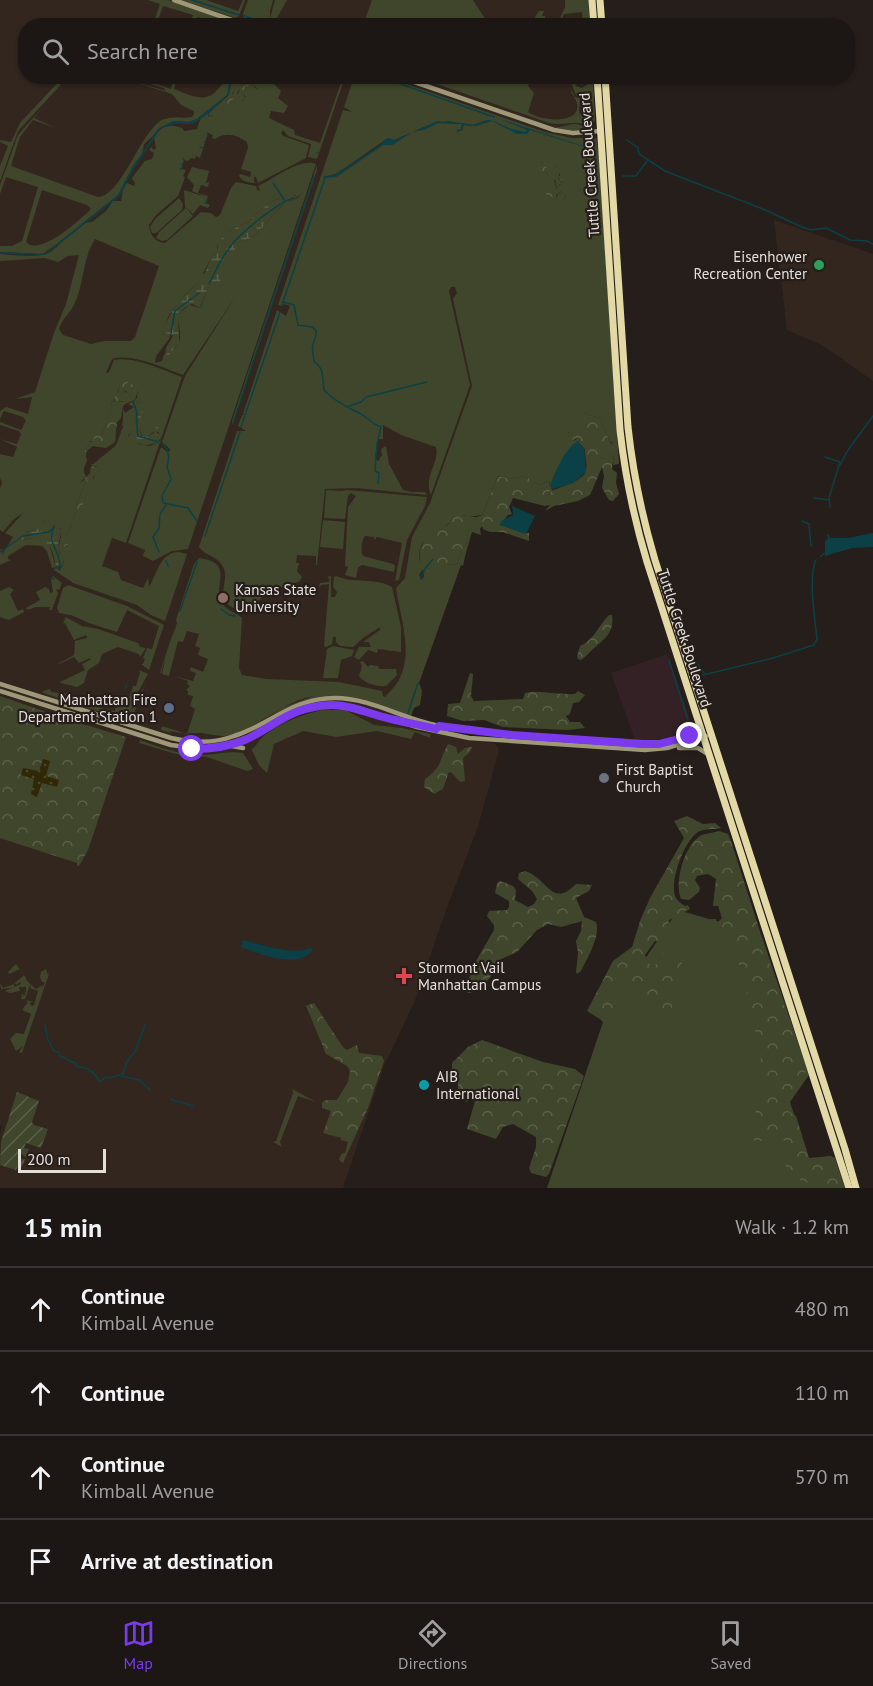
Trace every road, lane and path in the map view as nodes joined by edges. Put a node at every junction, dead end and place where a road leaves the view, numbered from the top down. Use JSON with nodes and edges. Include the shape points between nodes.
{"nodes":[{"id":1,"x":174,"y":0,"type":"edge"},
{"id":2,"x":592,"y":0,"type":"edge"},
{"id":3,"x":600,"y":0,"type":"edge"},
{"id":4,"x":226,"y":18,"type":"edge"},
{"id":5,"x":593,"y":18,"type":"edge"},
{"id":6,"x":601,"y":18,"type":"edge"},
{"id":7,"x":420,"y":84,"type":"edge"},
{"id":8,"x":598,"y":84,"type":"edge"},
{"id":9,"x":605,"y":84,"type":"edge"},
{"id":10,"x":605,"y":131,"type":"junction"},
{"id":11,"x":0,"y":684,"type":"edge"},
{"id":12,"x":0,"y":691,"type":"edge"},
{"id":13,"x":393,"y":720,"type":"junction"},
{"id":14,"x":439,"y":726,"type":"junction"},
{"id":15,"x":711,"y":732,"type":"junction"},
{"id":16,"x":702,"y":735,"type":"junction"},
{"id":17,"x":226,"y":746,"type":"junction"},
{"id":18,"x":243,"y":748,"type":"dead end"},
{"id":19,"x":667,"y":748,"type":"junction"},
{"id":20,"x":710,"y":757,"type":"junction"},
{"id":21,"x":849,"y":1188,"type":"edge"},
{"id":22,"x":856,"y":1188,"type":"edge"}],
"edges":[{"from":1,"to":4,"type":"main road"},
{"from":2,"to":5,"type":"highway"},
{"from":3,"to":6,"type":"highway"},
{"from":7,"to":10,"type":"main road","via":[[554,130]]},
{"from":8,"to":10,"type":"highway","name":"Tuttle Creek Boulevard"},
{"from":9,"to":10,"type":"highway","name":"Tuttle Creek Boulevard"},
{"from":10,"to":15,"type":"highway","name":"Tuttle Creek Boulevard","via":[[633,473],[649,539]]},
{"from":10,"to":16,"type":"highway","name":"Tuttle Creek Boulevard","via":[[614,353],[623,463],[647,562]]},
{"from":11,"to":14,"type":"main road","via":[[193,742],[234,736],[293,706],[331,698],[361,702]]},
{"from":12,"to":17,"type":"main road","via":[[171,745],[200,749]]},
{"from":13,"to":14,"type":"main road","via":[[436,729]]},
{"from":13,"to":17,"type":"main road","via":[[350,706],[316,706]]},
{"from":13,"to":19,"type":"main road","via":[[469,738],[634,750]]},
{"from":14,"to":16,"type":"main road","via":[[643,744]]},
{"from":15,"to":16,"type":"main road"},
{"from":15,"to":22,"type":"highway","name":"Tuttle Creek Boulevard"},
{"from":16,"to":19,"type":"main road"},
{"from":16,"to":20,"type":"highway","name":"Tuttle Creek Boulevard"},
{"from":17,"to":18,"type":"main road"},
{"from":19,"to":20,"type":"main road","via":[[698,748]]},
{"from":20,"to":21,"type":"highway","name":"Tuttle Creek Boulevard"}]}
